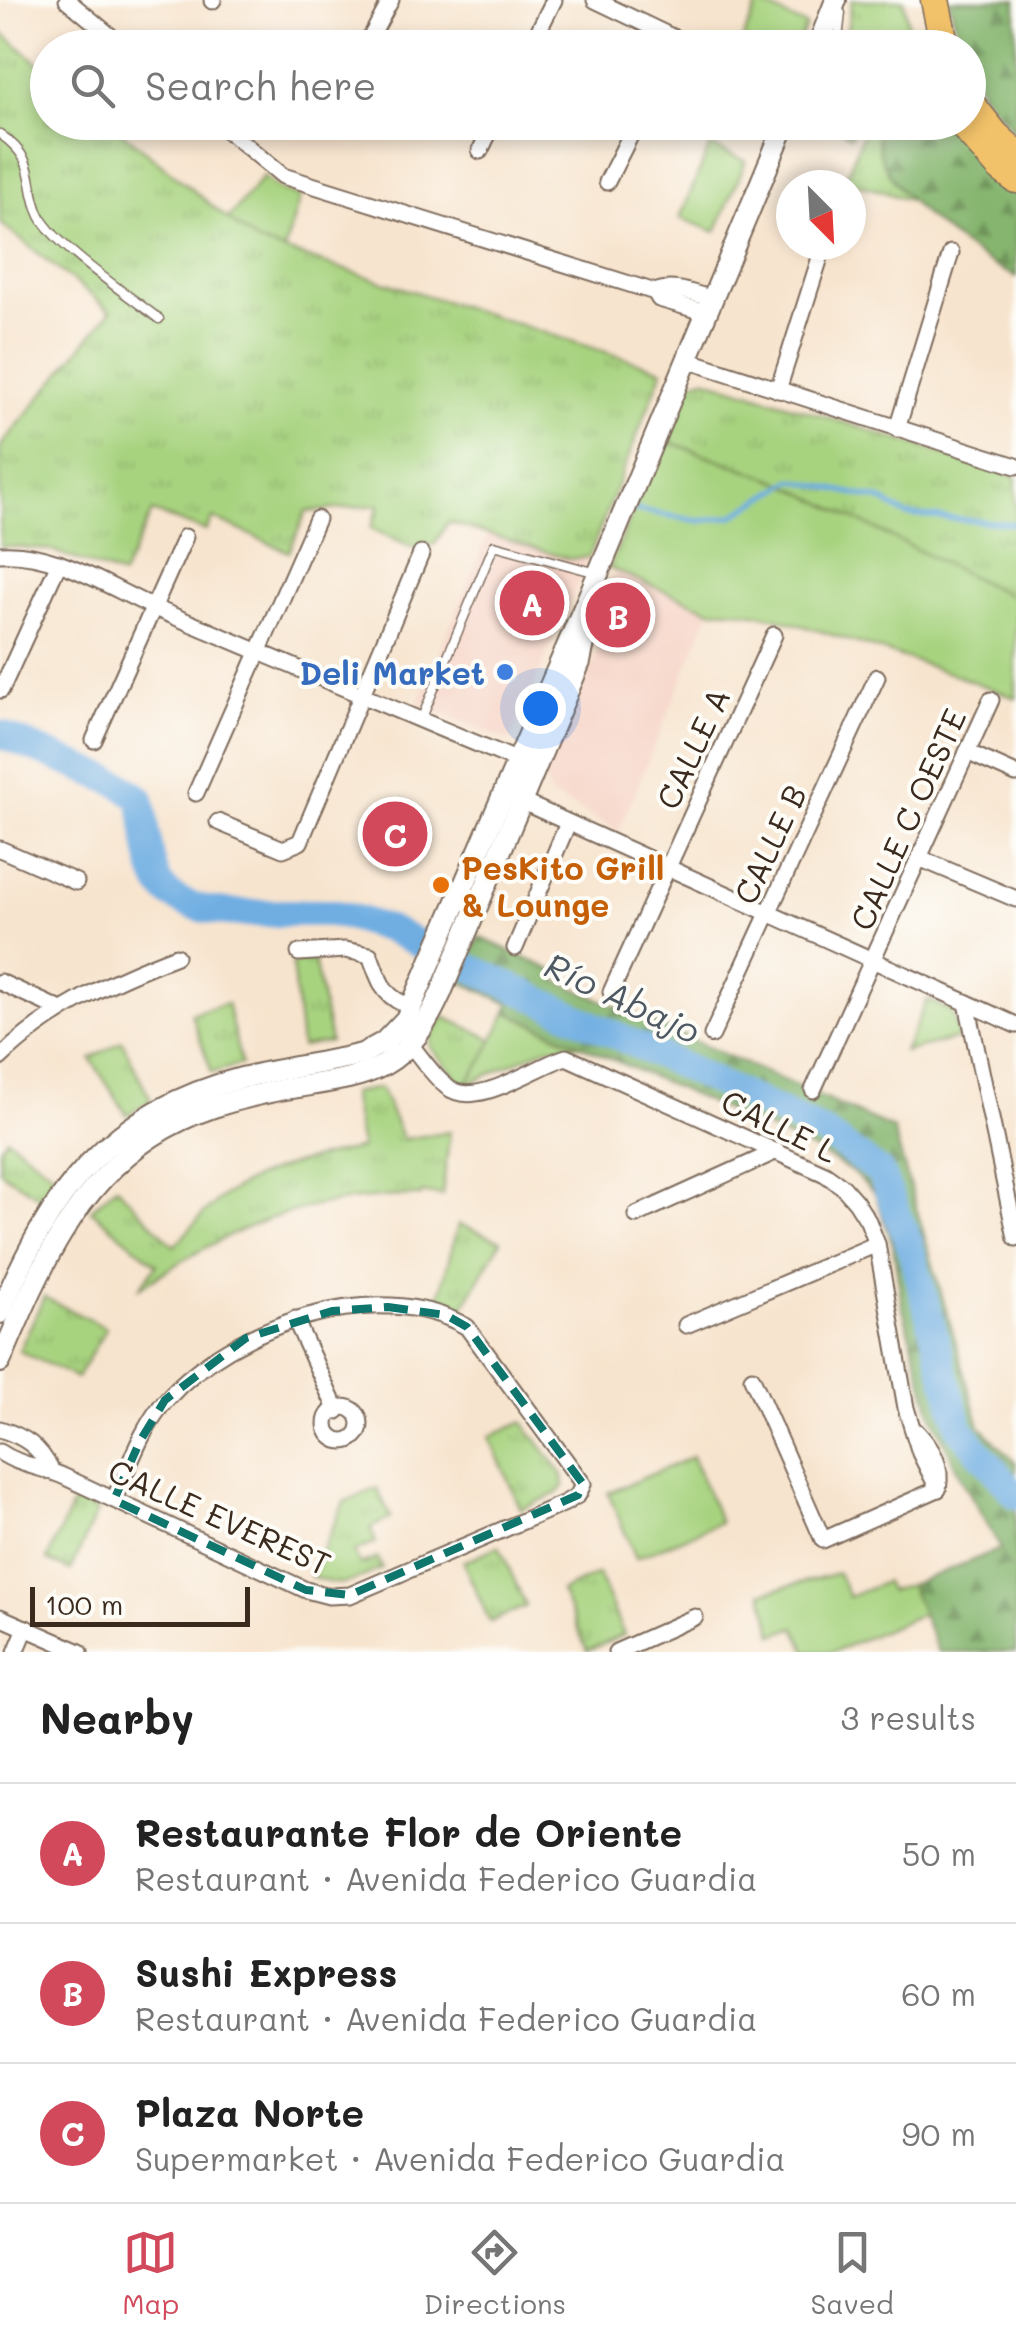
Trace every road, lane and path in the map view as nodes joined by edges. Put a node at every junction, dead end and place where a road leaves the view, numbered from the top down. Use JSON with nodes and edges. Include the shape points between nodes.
{"nodes":[{"id":1,"x":67,"y":0,"type":"edge"},
{"id":2,"x":391,"y":0,"type":"edge"},
{"id":3,"x":554,"y":0,"type":"edge"},
{"id":4,"x":595,"y":0,"type":"edge"},
{"id":5,"x":916,"y":0,"type":"edge"},
{"id":6,"x":935,"y":0,"type":"edge"},
{"id":7,"x":835,"y":3,"type":"edge"},
{"id":8,"x":103,"y":30,"type":"edge"},
{"id":9,"x":375,"y":30,"type":"edge"},
{"id":10,"x":539,"y":30,"type":"edge"},
{"id":11,"x":650,"y":30,"type":"edge"},
{"id":12,"x":824,"y":30,"type":"edge"},
{"id":13,"x":840,"y":30,"type":"edge"},
{"id":14,"x":921,"y":30,"type":"edge"},
{"id":15,"x":941,"y":30,"type":"edge"},
{"id":16,"x":986,"y":124,"type":"edge"},
{"id":17,"x":0,"y":134,"type":"edge"},
{"id":18,"x":240,"y":140,"type":"edge"},
{"id":19,"x":485,"y":140,"type":"edge"},
{"id":20,"x":628,"y":140,"type":"edge"},
{"id":21,"x":779,"y":140,"type":"edge"},
{"id":22,"x":976,"y":140,"type":"edge"},
{"id":23,"x":480,"y":151,"type":"dead end"},
{"id":24,"x":1016,"y":154,"type":"edge"},
{"id":25,"x":1016,"y":179,"type":"edge"},
{"id":26,"x":607,"y":182,"type":"dead end"},
{"id":27,"x":951,"y":253,"type":"dead end"},
{"id":28,"x":819,"y":260,"type":"edge"},
{"id":29,"x":710,"y":306,"type":"junction"},
{"id":30,"x":160,"y":319,"type":"dead end"},
{"id":31,"x":687,"y":360,"type":"junction"},
{"id":32,"x":778,"y":390,"type":"junction"},
{"id":33,"x":897,"y":428,"type":"junction"},
{"id":34,"x":1016,"y":466,"type":"edge"},
{"id":35,"x":317,"y":519,"type":"dead end"},
{"id":36,"x":185,"y":537,"type":"dead end"},
{"id":37,"x":0,"y":554,"type":"edge"},
{"id":38,"x":421,"y":554,"type":"dead end"},
{"id":39,"x":59,"y":563,"type":"junction"},
{"id":40,"x":598,"y":574,"type":"junction"},
{"id":41,"x":155,"y":608,"type":"junction"},
{"id":42,"x":774,"y":636,"type":"dead end"},
{"id":43,"x":258,"y":651,"type":"junction"},
{"id":44,"x":877,"y":677,"type":"dead end"},
{"id":45,"x":1,"y":690,"type":"edge"},
{"id":46,"x":360,"y":694,"type":"junction"},
{"id":47,"x":991,"y":700,"type":"dead end"},
{"id":48,"x":421,"y":720,"type":"junction"},
{"id":49,"x":94,"y":740,"type":"dead end"},
{"id":50,"x":967,"y":752,"type":"junction"},
{"id":51,"x":526,"y":764,"type":"junction"},
{"id":52,"x":1016,"y":774,"type":"edge"},
{"id":53,"x":196,"y":793,"type":"dead end"},
{"id":54,"x":512,"y":798,"type":"junction"},
{"id":55,"x":218,"y":822,"type":"dead end"},
{"id":56,"x":568,"y":823,"type":"junction"},
{"id":57,"x":0,"y":849,"type":"edge"},
{"id":58,"x":919,"y":858,"type":"junction"},
{"id":59,"x":667,"y":868,"type":"junction"},
{"id":60,"x":76,"y":882,"type":"dead end"},
{"id":61,"x":1016,"y":899,"type":"edge"},
{"id":62,"x":768,"y":913,"type":"junction"},
{"id":63,"x":515,"y":948,"type":"dead end"},
{"id":64,"x":299,"y":953,"type":"dead end"},
{"id":65,"x":176,"y":956,"type":"dead end"},
{"id":66,"x":872,"y":960,"type":"junction"},
{"id":67,"x":0,"y":982,"type":"edge"},
{"id":68,"x":610,"y":992,"type":"dead end"},
{"id":69,"x":425,"y":996,"type":"junction"},
{"id":70,"x":968,"y":1004,"type":"junction"},
{"id":71,"x":61,"y":1010,"type":"junction"},
{"id":72,"x":1016,"y":1025,"type":"edge"},
{"id":73,"x":712,"y":1035,"type":"dead end"},
{"id":74,"x":404,"y":1037,"type":"junction"},
{"id":75,"x":0,"y":1058,"type":"edge"},
{"id":76,"x":814,"y":1090,"type":"dead end"},
{"id":77,"x":735,"y":1132,"type":"junction"},
{"id":78,"x":777,"y":1151,"type":"junction"},
{"id":79,"x":732,"y":1171,"type":"junction"},
{"id":80,"x":636,"y":1215,"type":"dead end"},
{"id":81,"x":1016,"y":1238,"type":"edge"},
{"id":82,"x":876,"y":1244,"type":"junction"},
{"id":83,"x":6,"y":1318,"type":"edge"},
{"id":84,"x":296,"y":1319,"type":"junction"},
{"id":85,"x":686,"y":1326,"type":"dead end"},
{"id":86,"x":1,"y":1358,"type":"edge"},
{"id":87,"x":752,"y":1378,"type":"dead end"},
{"id":88,"x":338,"y":1411,"type":"dead end"},
{"id":89,"x":0,"y":1429,"type":"edge"},
{"id":90,"x":0,"y":1452,"type":"edge"},
{"id":91,"x":51,"y":1470,"type":"junction"},
{"id":92,"x":114,"y":1500,"type":"junction"},
{"id":93,"x":0,"y":1617,"type":"edge"},
{"id":94,"x":694,"y":1617,"type":"dead end"},
{"id":95,"x":26,"y":1628,"type":"junction"},
{"id":96,"x":16,"y":1652,"type":"edge"},
{"id":97,"x":80,"y":1652,"type":"edge"},
{"id":98,"x":616,"y":1652,"type":"edge"}],
"edges":[{"from":1,"to":8,"type":"street"},
{"from":2,"to":9,"type":"street"},
{"from":3,"to":10,"type":"street"},
{"from":4,"to":11,"type":"street"},
{"from":5,"to":14,"type":"highway"},
{"from":6,"to":15,"type":"highway"},
{"from":7,"to":12,"type":"street"},
{"from":7,"to":13,"type":"lane"},
{"from":16,"to":24,"type":"highway"},
{"from":17,"to":30,"type":"lane","via":[[30,168],[40,216],[56,236]]},
{"from":18,"to":29,"type":"street","via":[[283,176],[655,292],[659,299]]},
{"from":19,"to":23,"type":"street"},
{"from":20,"to":26,"type":"street"},
{"from":21,"to":29,"type":"street"},
{"from":22,"to":25,"type":"highway"},
{"from":27,"to":33,"type":"street"},
{"from":28,"to":32,"type":"street"},
{"from":29,"to":31,"type":"street"},
{"from":31,"to":32,"type":"street"},
{"from":31,"to":40,"type":"street"},
{"from":32,"to":33,"type":"street"},
{"from":33,"to":34,"type":"street"},
{"from":35,"to":43,"type":"street"},
{"from":36,"to":41,"type":"street"},
{"from":37,"to":39,"type":"street","via":[[26,552]]},
{"from":38,"to":46,"type":"street"},
{"from":39,"to":41,"type":"street"},
{"from":39,"to":45,"type":"street"},
{"from":40,"to":48,"type":"lane","via":[[494,546]]},
{"from":40,"to":51,"type":"street"},
{"from":41,"to":43,"type":"street"},
{"from":41,"to":49,"type":"street"},
{"from":42,"to":59,"type":"street","name":"CALLE A"},
{"from":43,"to":46,"type":"street"},
{"from":43,"to":53,"type":"street"},
{"from":44,"to":62,"type":"street","name":"CALLE B"},
{"from":46,"to":48,"type":"street"},
{"from":46,"to":55,"type":"street","via":[[300,842],[282,848]]},
{"from":47,"to":50,"type":"street","name":"CALLE C OESTE"},
{"from":48,"to":51,"type":"street"},
{"from":50,"to":52,"type":"street"},
{"from":50,"to":58,"type":"street","name":"CALLE C OESTE"},
{"from":51,"to":54,"type":"street"},
{"from":54,"to":56,"type":"street"},
{"from":54,"to":69,"type":"street"},
{"from":56,"to":59,"type":"street"},
{"from":56,"to":63,"type":"street"},
{"from":57,"to":60,"type":"street"},
{"from":58,"to":61,"type":"street"},
{"from":58,"to":66,"type":"street","name":"CALLE C OESTE"},
{"from":59,"to":62,"type":"street"},
{"from":59,"to":68,"type":"street","name":"CALLE A"},
{"from":62,"to":66,"type":"street"},
{"from":62,"to":73,"type":"street","name":"CALLE B"},
{"from":64,"to":69,"type":"street","via":[[370,955],[383,990],[403,1004]]},
{"from":65,"to":71,"type":"street"},
{"from":66,"to":70,"type":"street"},
{"from":66,"to":76,"type":"street","name":"CALLE C OESTE"},
{"from":67,"to":71,"type":"street"},
{"from":69,"to":74,"type":"street"},
{"from":69,"to":74,"type":"street","via":[[428,1022]]},
{"from":70,"to":72,"type":"street"},
{"from":70,"to":81,"type":"street"},
{"from":71,"to":75,"type":"street"},
{"from":74,"to":77,"type":"street","name":"CALLE L","via":[[459,1094],[490,1090],[566,1057]]},
{"from":74,"to":83,"type":"street","via":[[386,1064],[366,1073],[222,1103],[148,1128],[62,1227]]},
{"from":77,"to":78,"type":"street","name":"CALLE L"},
{"from":77,"to":79,"type":"street","via":[[742,1152]]},
{"from":78,"to":79,"type":"street"},
{"from":78,"to":82,"type":"street","name":"CALLE L","via":[[842,1186]]},
{"from":79,"to":80,"type":"street"},
{"from":82,"to":85,"type":"street"},
{"from":82,"to":87,"type":"street","name":"CALLE L","via":[[912,1427],[938,1490],[824,1540]]},
{"from":83,"to":86,"type":"street"},
{"from":84,"to":88,"type":"street"},
{"from":84,"to":92,"type":"street","via":[[246,1338],[164,1400]]},
{"from":84,"to":92,"type":"street","name":"CALLE EVEREST","via":[[388,1306],[456,1321],[582,1484],[578,1495],[350,1595],[329,1596]]},
{"from":89,"to":91,"type":"street","name":"CALLE EVEREST","via":[[42,1452]]},
{"from":90,"to":91,"type":"street","name":"CALLE EVEREST"},
{"from":91,"to":92,"type":"street","name":"CALLE EVEREST"},
{"from":93,"to":95,"type":"street"},
{"from":94,"to":98,"type":"street"},
{"from":95,"to":96,"type":"street"},
{"from":95,"to":97,"type":"street"}]}
